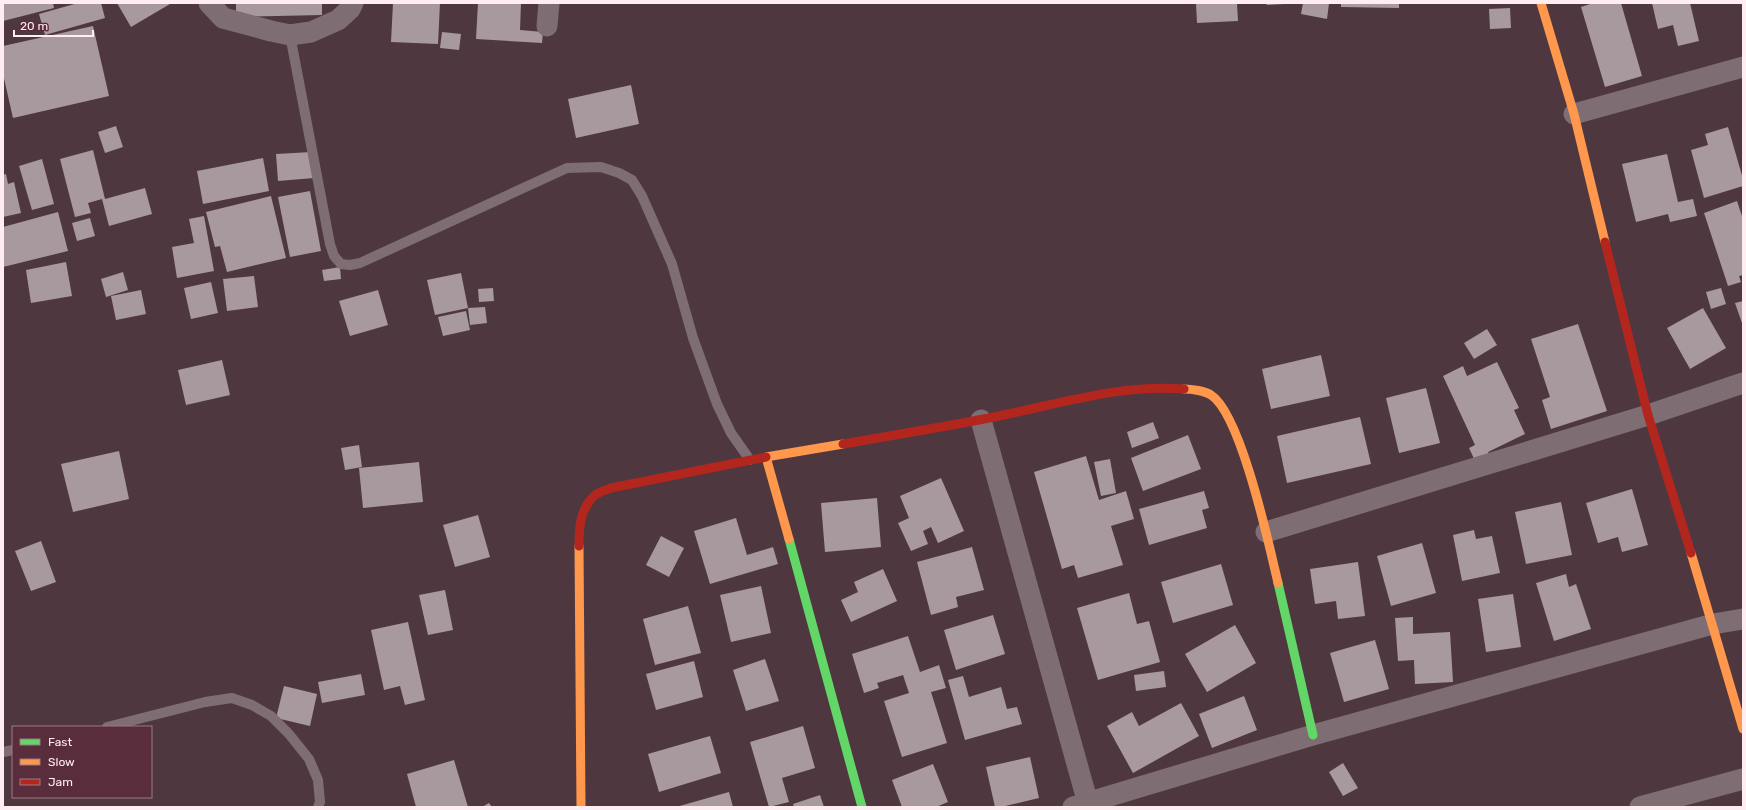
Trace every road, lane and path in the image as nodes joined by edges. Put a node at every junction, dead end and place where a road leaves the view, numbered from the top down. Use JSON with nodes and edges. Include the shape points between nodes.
{"nodes":[{"id":1,"x":209,"y":3,"type":"edge"},
{"id":2,"x":353,"y":3,"type":"edge"},
{"id":3,"x":549,"y":3,"type":"edge"},
{"id":4,"x":1541,"y":3,"type":"edge"},
{"id":5,"x":547,"y":26,"type":"dead end"},
{"id":6,"x":290,"y":34,"type":"junction"},
{"id":7,"x":1743,"y":67,"type":"edge"},
{"id":8,"x":1574,"y":114,"type":"junction"},
{"id":9,"x":1743,"y":383,"type":"edge"},
{"id":10,"x":1648,"y":415,"type":"junction"},
{"id":11,"x":982,"y":420,"type":"junction"},
{"id":12,"x":766,"y":457,"type":"junction"},
{"id":13,"x":750,"y":460,"type":"junction"},
{"id":14,"x":1266,"y":532,"type":"junction"},
{"id":15,"x":1743,"y":619,"type":"edge"},
{"id":16,"x":1713,"y":624,"type":"junction"},
{"id":17,"x":111,"y":726,"type":"edge"},
{"id":18,"x":1743,"y":729,"type":"edge"},
{"id":19,"x":1313,"y":735,"type":"junction"},
{"id":20,"x":1743,"y":779,"type":"edge"},
{"id":21,"x":1083,"y":805,"type":"edge"},
{"id":22,"x":318,"y":807,"type":"edge"},
{"id":23,"x":581,"y":807,"type":"edge"},
{"id":24,"x":862,"y":807,"type":"edge"},
{"id":25,"x":1640,"y":807,"type":"edge"}],
"edges":[{"from":1,"to":6,"type":"street","via":[[223,18]]},
{"from":2,"to":6,"type":"street","via":[[350,10],[338,20],[311,32]]},
{"from":3,"to":5,"type":"street"},
{"from":4,"to":8,"type":"street"},
{"from":6,"to":13,"type":"lane","via":[[330,244],[334,256],[341,264],[360,263],[567,168],[601,167],[619,173],[632,180],[642,196],[672,264],[693,338],[717,404],[731,433]]},
{"from":7,"to":8,"type":"street"},
{"from":8,"to":10,"type":"street"},
{"from":9,"to":10,"type":"street"},
{"from":10,"to":14,"type":"street"},
{"from":10,"to":16,"type":"street"},
{"from":11,"to":12,"type":"street"},
{"from":11,"to":14,"type":"street","via":[[1120,390],[1165,386],[1188,389],[1210,396],[1226,410],[1239,439]]},
{"from":11,"to":21,"type":"street"},
{"from":12,"to":13,"type":"street"},
{"from":12,"to":24,"type":"street"},
{"from":13,"to":23,"type":"street","via":[[611,488],[595,495],[586,506],[579,527]]},
{"from":14,"to":19,"type":"street"},
{"from":15,"to":16,"type":"street"},
{"from":16,"to":18,"type":"street"},
{"from":16,"to":19,"type":"street"},
{"from":17,"to":22,"type":"lane","via":[[205,702],[232,698],[252,704],[271,716],[309,759],[318,780]]},
{"from":19,"to":21,"type":"street"},
{"from":20,"to":25,"type":"street"}]}
